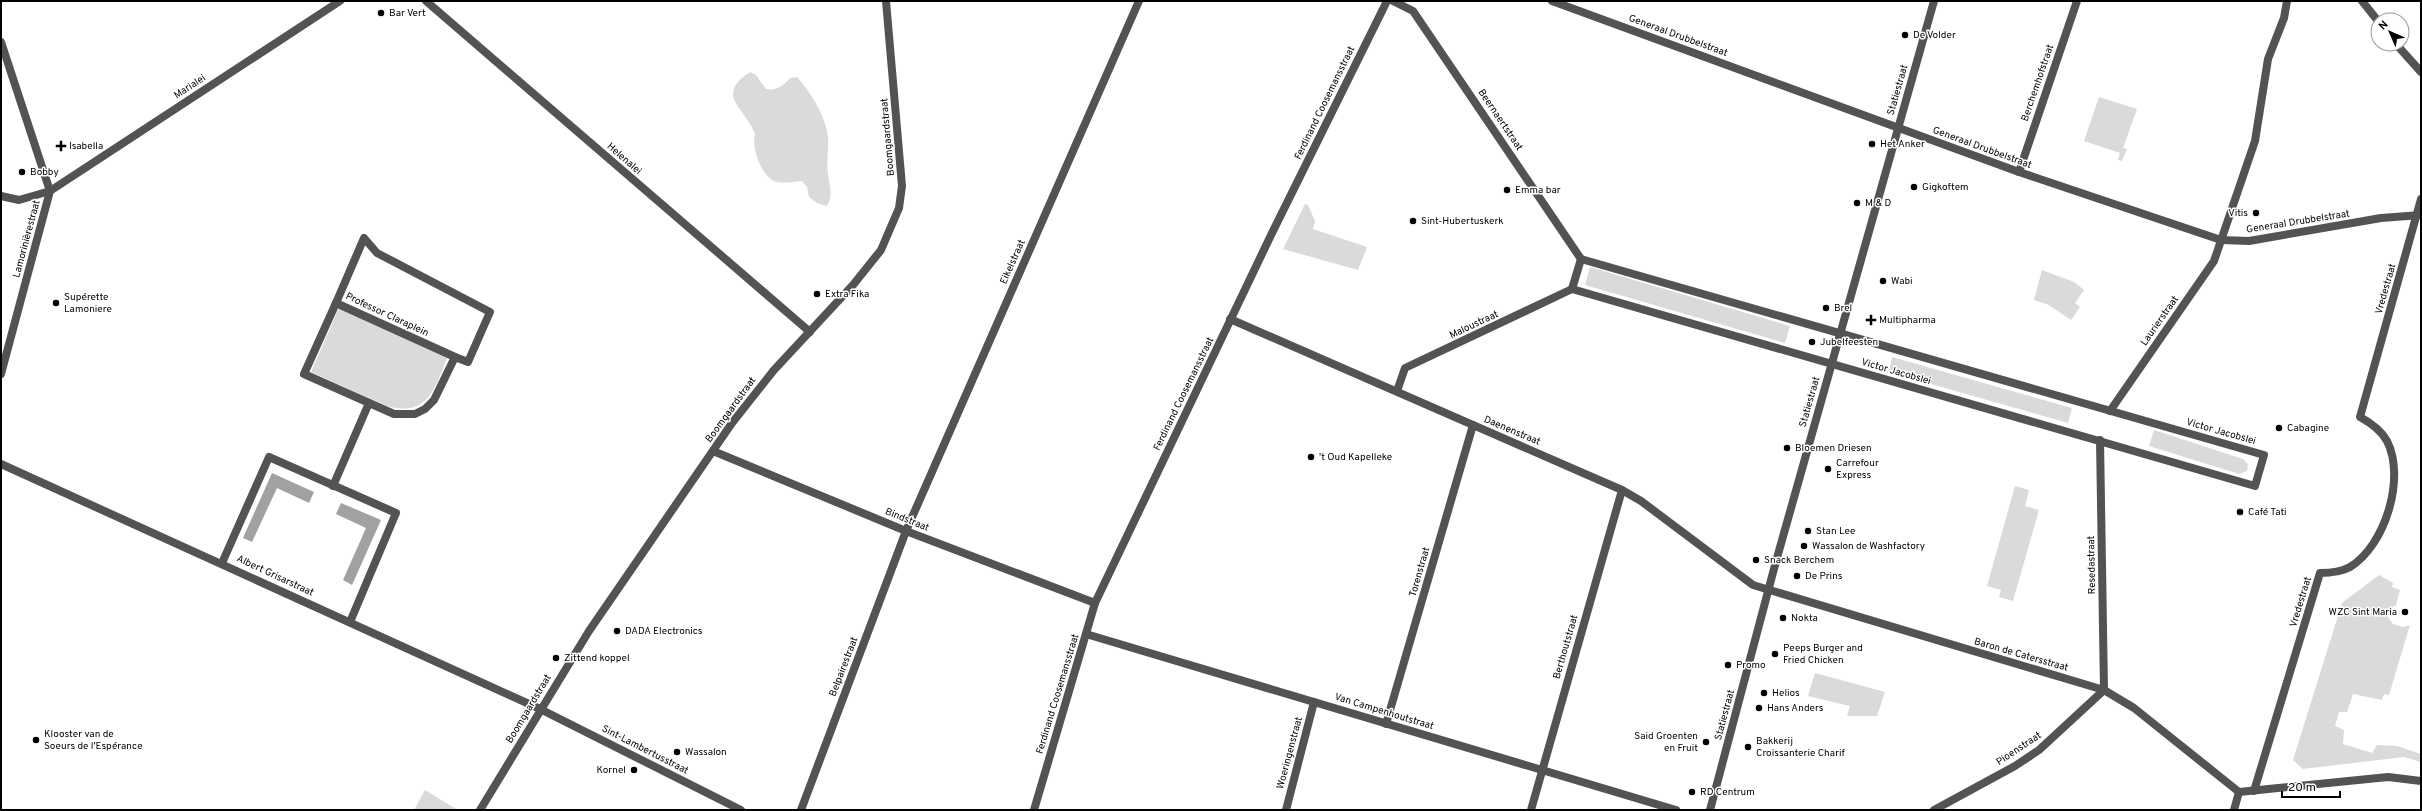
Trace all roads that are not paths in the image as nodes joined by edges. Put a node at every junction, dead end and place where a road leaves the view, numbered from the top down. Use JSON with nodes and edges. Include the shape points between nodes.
{"nodes":[{"id":1,"x":340,"y":1,"type":"edge"},
{"id":2,"x":426,"y":1,"type":"edge"},
{"id":3,"x":886,"y":1,"type":"edge"},
{"id":4,"x":1139,"y":1,"type":"edge"},
{"id":5,"x":1387,"y":1,"type":"edge"},
{"id":6,"x":1393,"y":1,"type":"edge"},
{"id":7,"x":1552,"y":1,"type":"edge"},
{"id":8,"x":1934,"y":1,"type":"edge"},
{"id":9,"x":2077,"y":1,"type":"edge"},
{"id":10,"x":2362,"y":1,"type":"edge"},
{"id":11,"x":2288,"y":2,"type":"edge"},
{"id":12,"x":2370,"y":12,"type":"edge"},
{"id":13,"x":1,"y":42,"type":"edge"},
{"id":14,"x":2403,"y":52,"type":"edge"},
{"id":15,"x":2421,"y":72,"type":"edge"},
{"id":16,"x":1898,"y":128,"type":"junction"},
{"id":17,"x":2019,"y":172,"type":"junction"},
{"id":18,"x":50,"y":190,"type":"junction"},
{"id":19,"x":1,"y":196,"type":"edge"},
{"id":20,"x":2421,"y":199,"type":"edge"},
{"id":21,"x":2419,"y":215,"type":"edge"},
{"id":22,"x":2221,"y":240,"type":"junction"},
{"id":23,"x":1581,"y":259,"type":"junction"},
{"id":24,"x":1572,"y":289,"type":"junction"},
{"id":25,"x":336,"y":303,"type":"junction"},
{"id":26,"x":1230,"y":319,"type":"junction"},
{"id":27,"x":810,"y":332,"type":"junction"},
{"id":28,"x":1839,"y":334,"type":"junction"},
{"id":29,"x":455,"y":357,"type":"junction"},
{"id":30,"x":1832,"y":364,"type":"junction"},
{"id":31,"x":1,"y":374,"type":"edge"},
{"id":32,"x":1397,"y":390,"type":"junction"},
{"id":33,"x":369,"y":403,"type":"junction"},
{"id":34,"x":2110,"y":411,"type":"junction"},
{"id":35,"x":1473,"y":425,"type":"junction"},
{"id":36,"x":2100,"y":440,"type":"junction"},
{"id":37,"x":713,"y":451,"type":"junction"},
{"id":38,"x":1,"y":464,"type":"edge"},
{"id":39,"x":333,"y":486,"type":"junction"},
{"id":40,"x":1622,"y":490,"type":"junction"},
{"id":41,"x":906,"y":531,"type":"junction"},
{"id":42,"x":222,"y":563,"type":"junction"},
{"id":43,"x":1768,"y":590,"type":"junction"},
{"id":44,"x":1095,"y":603,"type":"junction"},
{"id":45,"x":350,"y":622,"type":"junction"},
{"id":46,"x":1086,"y":634,"type":"junction"},
{"id":47,"x":2104,"y":690,"type":"junction"},
{"id":48,"x":1314,"y":702,"type":"junction"},
{"id":49,"x":540,"y":709,"type":"junction"},
{"id":50,"x":1386,"y":724,"type":"junction"},
{"id":51,"x":1542,"y":769,"type":"junction"},
{"id":52,"x":2421,"y":781,"type":"edge"},
{"id":53,"x":2254,"y":791,"type":"junction"},
{"id":54,"x":2239,"y":792,"type":"junction"},
{"id":55,"x":480,"y":810,"type":"edge"},
{"id":56,"x":741,"y":810,"type":"edge"},
{"id":57,"x":801,"y":810,"type":"edge"},
{"id":58,"x":1034,"y":810,"type":"edge"},
{"id":59,"x":1286,"y":810,"type":"edge"},
{"id":60,"x":1531,"y":810,"type":"edge"},
{"id":61,"x":1676,"y":810,"type":"edge"},
{"id":62,"x":1710,"y":810,"type":"edge"},
{"id":63,"x":1934,"y":810,"type":"edge"},
{"id":64,"x":2234,"y":810,"type":"edge"}],
"edges":[{"from":1,"to":18,"type":"street","name":"Marialei"},
{"from":2,"to":27,"type":"street","name":"Helenalei"},
{"from":3,"to":27,"type":"street","name":"Boomgaardstraat","via":[[901,161],[902,186],[899,208],[880,250],[853,285]]},
{"from":4,"to":41,"type":"street","name":"Eikelstraat"},
{"from":5,"to":26,"type":"street","name":"Ferdinand Coosemansstraat"},
{"from":6,"to":23,"type":"street","name":"Beernaertstraat","via":[[1413,11]]},
{"from":7,"to":16,"type":"street","name":"Generaal Drubbelstraat"},
{"from":8,"to":16,"type":"street","name":"Statiestraat"},
{"from":9,"to":17,"type":"street","name":"Berchemhofstraat"},
{"from":10,"to":12,"type":"street"},
{"from":11,"to":22,"type":"street","name":"Laurierstraat","via":[[2268,59],[2255,141]]},
{"from":13,"to":18,"type":"street","name":"Lamorinièrestraat"},
{"from":14,"to":15,"type":"street"},
{"from":16,"to":17,"type":"street","name":"Generaal Drubbelstraat"},
{"from":16,"to":28,"type":"street","name":"Statiestraat"},
{"from":17,"to":22,"type":"street","name":"Generaal Drubbelstraat"},
{"from":18,"to":19,"type":"street","name":"Marialei","via":[[19,200]]},
{"from":18,"to":31,"type":"street","name":"Lamorinièrestraat"},
{"from":20,"to":21,"type":"street","name":"Vredestraat"},
{"from":21,"to":22,"type":"street","name":"Generaal Drubbelstraat","via":[[2381,218],[2249,241]]},
{"from":21,"to":53,"type":"street","name":"Vredestraat","via":[[2360,417],[2375,425],[2387,442],[2394,464],[2394,488],[2390,507],[2376,539],[2366,554],[2350,567],[2320,573]]},
{"from":22,"to":34,"type":"street","name":"Laurierstraat","via":[[2214,261]]},
{"from":23,"to":24,"type":"street"},
{"from":23,"to":28,"type":"street","name":"Victor Jacobslei"},
{"from":24,"to":30,"type":"street","name":"Victor Jacobslei"},
{"from":24,"to":32,"type":"street","name":"Maloustraat","via":[[1406,368]]},
{"from":25,"to":29,"type":"street","name":"Professor Claraplein"},
{"from":25,"to":29,"type":"street","via":[[364,238],[377,253],[490,312],[468,362]]},
{"from":25,"to":33,"type":"street","name":"Professor Claraplein","via":[[304,374]]},
{"from":26,"to":32,"type":"street","name":"Daenenstraat"},
{"from":26,"to":44,"type":"street","name":"Ferdinand Coosemansstraat"},
{"from":27,"to":37,"type":"street","name":"Boomgaardstraat","via":[[752,397]]},
{"from":28,"to":30,"type":"street","name":"Statiestraat"},
{"from":28,"to":34,"type":"street","name":"Victor Jacobslei"},
{"from":29,"to":33,"type":"street","name":"Professor Claraplein","via":[[441,390],[425,409],[415,414],[394,414]]},
{"from":30,"to":36,"type":"street","name":"Victor Jacobslei"},
{"from":30,"to":43,"type":"street","name":"Statiestraat"},
{"from":32,"to":35,"type":"street","name":"Daenenstraat"},
{"from":33,"to":39,"type":"street"},
{"from":34,"to":36,"type":"street","name":"Victor Jacobslei","via":[[2264,455],[2255,486]]},
{"from":35,"to":40,"type":"street","name":"Daenenstraat"},
{"from":35,"to":50,"type":"street","name":"Torenstraat"},
{"from":36,"to":47,"type":"street","name":"Resedastraat"},
{"from":37,"to":41,"type":"street","name":"Bindstraat"},
{"from":37,"to":49,"type":"street","name":"Boomgaardstraat","via":[[609,601]]},
{"from":38,"to":42,"type":"street","name":"Albert Grisarstraat"},
{"from":39,"to":42,"type":"street","via":[[269,457]]},
{"from":39,"to":45,"type":"street","via":[[396,514]]},
{"from":40,"to":43,"type":"street","name":"Daenenstraat","via":[[1641,501],[1753,585]]},
{"from":40,"to":51,"type":"street","name":"Berthoutstraat"},
{"from":41,"to":44,"type":"street","name":"Bindstraat"},
{"from":41,"to":57,"type":"street","name":"Belpairestraat"},
{"from":42,"to":45,"type":"street","name":"Albert Grisarstraat"},
{"from":43,"to":47,"type":"street","name":"Baron de Catersstraat"},
{"from":43,"to":62,"type":"street","name":"Statiestraat"},
{"from":44,"to":46,"type":"street","name":"Ferdinand Coosemansstraat"},
{"from":45,"to":49,"type":"street","name":"Albert Grisarstraat"},
{"from":46,"to":48,"type":"street","name":"Van Campenhoutstraat"},
{"from":46,"to":58,"type":"street","name":"Ferdinand Coosemansstraat"},
{"from":47,"to":54,"type":"street","name":"Baron de Catersstraat","via":[[2134,708]]},
{"from":47,"to":63,"type":"street","name":"Pioenstraat","via":[[2039,750]]},
{"from":48,"to":50,"type":"street","name":"Van Campenhoutstraat"},
{"from":48,"to":59,"type":"street","name":"Woeringenstraat"},
{"from":49,"to":55,"type":"street","name":"Boomgaardstraat"},
{"from":49,"to":56,"type":"street","name":"Sint-Lambertusstraat"},
{"from":50,"to":51,"type":"street","name":"Van Campenhoutstraat"},
{"from":51,"to":60,"type":"street","name":"Berthoutstraat"},
{"from":51,"to":61,"type":"street","name":"Van Campenhoutstraat"},
{"from":52,"to":53,"type":"street","via":[[2388,777]]},
{"from":53,"to":54,"type":"street"},
{"from":54,"to":64,"type":"street"}]}
